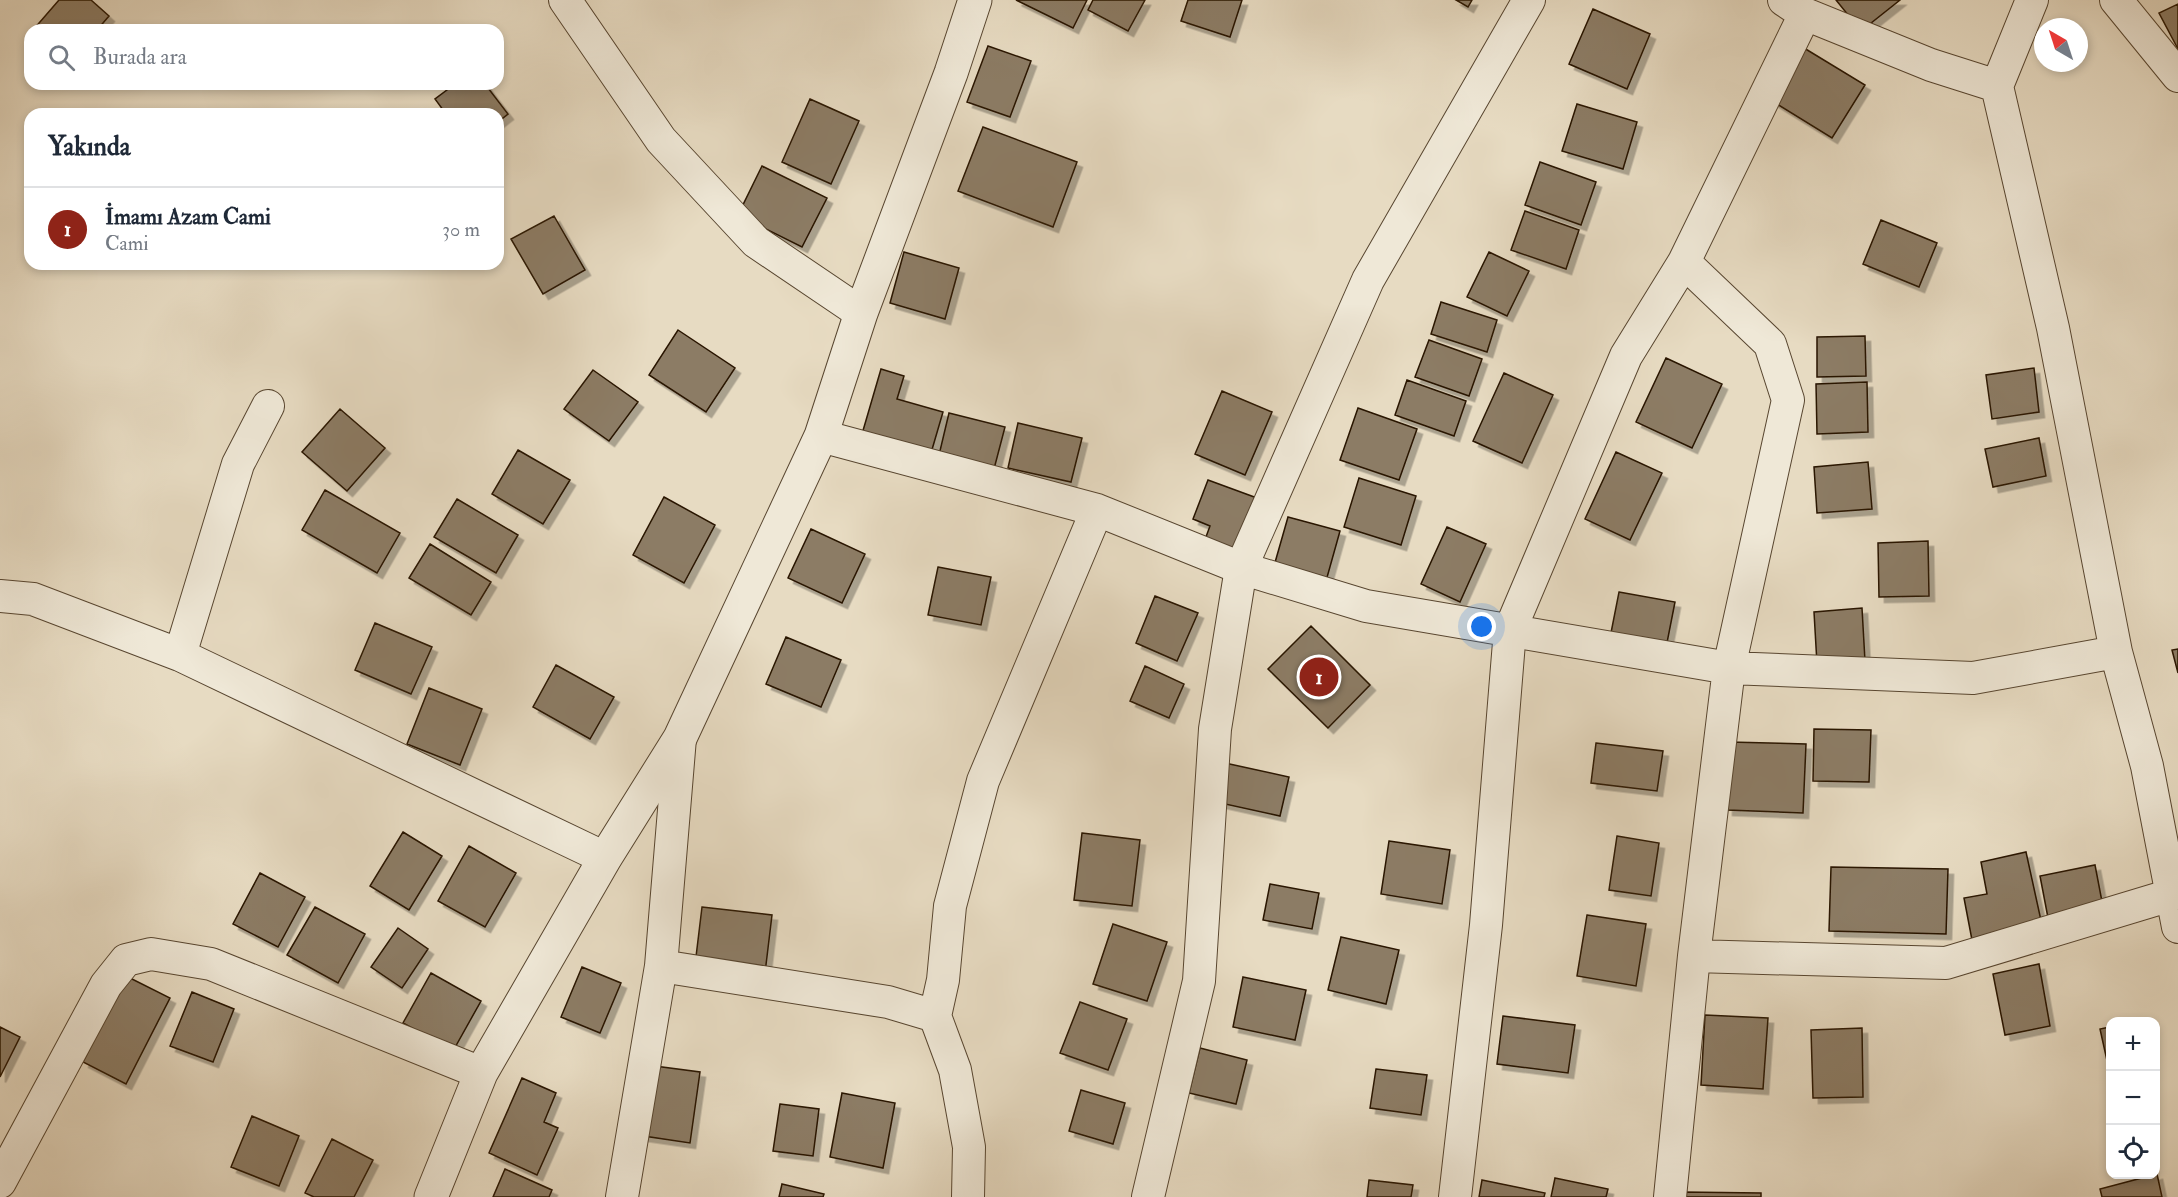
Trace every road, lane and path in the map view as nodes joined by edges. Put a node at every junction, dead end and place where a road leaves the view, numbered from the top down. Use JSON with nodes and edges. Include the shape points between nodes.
{"nodes":[{"id":1,"x":565,"y":0,"type":"edge"},
{"id":2,"x":975,"y":0,"type":"edge"},
{"id":3,"x":1529,"y":0,"type":"edge"},
{"id":4,"x":2032,"y":0,"type":"edge"},
{"id":5,"x":2116,"y":0,"type":"edge"},
{"id":6,"x":1794,"y":7,"type":"edge"},
{"id":7,"x":2178,"y":76,"type":"edge"},
{"id":8,"x":1997,"y":86,"type":"junction"},
{"id":9,"x":1684,"y":262,"type":"junction"},
{"id":10,"x":861,"y":313,"type":"junction"},
{"id":11,"x":268,"y":406,"type":"dead end"},
{"id":12,"x":820,"y":436,"type":"junction"},
{"id":13,"x":1098,"y":510,"type":"junction"},
{"id":14,"x":1241,"y":568,"type":"junction"},
{"id":15,"x":0,"y":596,"type":"edge"},
{"id":16,"x":1510,"y":630,"type":"junction"},
{"id":17,"x":2116,"y":652,"type":"junction"},
{"id":18,"x":180,"y":655,"type":"junction"},
{"id":19,"x":1729,"y":668,"type":"junction"},
{"id":20,"x":680,"y":738,"type":"junction"},
{"id":21,"x":605,"y":858,"type":"junction"},
{"id":22,"x":2171,"y":895,"type":"junction"},
{"id":23,"x":2178,"y":927,"type":"edge"},
{"id":24,"x":1694,"y":956,"type":"junction"},
{"id":25,"x":661,"y":966,"type":"junction"},
{"id":26,"x":935,"y":1016,"type":"junction"},
{"id":27,"x":481,"y":1073,"type":"junction"},
{"id":28,"x":0,"y":1182,"type":"edge"},
{"id":29,"x":431,"y":1197,"type":"edge"},
{"id":30,"x":622,"y":1197,"type":"edge"},
{"id":31,"x":968,"y":1197,"type":"edge"},
{"id":32,"x":1148,"y":1197,"type":"edge"},
{"id":33,"x":1455,"y":1197,"type":"edge"},
{"id":34,"x":1670,"y":1197,"type":"edge"}],
"edges":[{"from":1,"to":10,"type":"street","via":[[661,140],[748,234]]},
{"from":2,"to":10,"type":"street"},
{"from":3,"to":14,"type":"street","via":[[1368,280]]},
{"from":4,"to":8,"type":"street"},
{"from":5,"to":7,"type":"street"},
{"from":6,"to":8,"type":"street","via":[[1931,65]]},
{"from":6,"to":9,"type":"street"},
{"from":8,"to":17,"type":"street","via":[[2053,328]]},
{"from":9,"to":16,"type":"street","via":[[1626,356]]},
{"from":9,"to":19,"type":"street","via":[[1770,344],[1788,400]]},
{"from":10,"to":12,"type":"street"},
{"from":11,"to":18,"type":"street","via":[[238,464]]},
{"from":12,"to":13,"type":"street"},
{"from":12,"to":20,"type":"street"},
{"from":13,"to":14,"type":"street"},
{"from":13,"to":26,"type":"street","via":[[983,781],[950,906],[943,980]]},
{"from":14,"to":16,"type":"street","via":[[1366,606]]},
{"from":14,"to":32,"type":"street","via":[[1215,729],[1199,981]]},
{"from":15,"to":18,"type":"street","via":[[33,599]]},
{"from":16,"to":19,"type":"street"},
{"from":16,"to":33,"type":"street","via":[[1486,925]]},
{"from":17,"to":19,"type":"street","via":[[1973,678]]},
{"from":17,"to":22,"type":"street","via":[[2147,766]]},
{"from":18,"to":21,"type":"street"},
{"from":19,"to":24,"type":"street"},
{"from":20,"to":21,"type":"street"},
{"from":20,"to":25,"type":"street"},
{"from":21,"to":27,"type":"street"},
{"from":22,"to":23,"type":"street"},
{"from":22,"to":24,"type":"street","via":[[1946,963]]},
{"from":24,"to":34,"type":"street"},
{"from":25,"to":26,"type":"street","via":[[888,1002]]},
{"from":25,"to":30,"type":"street"},
{"from":26,"to":31,"type":"street","via":[[955,1070],[969,1147]]},
{"from":27,"to":28,"type":"street","via":[[211,964],[150,954],[126,960],[106,985]]},
{"from":27,"to":29,"type":"street"}]}
